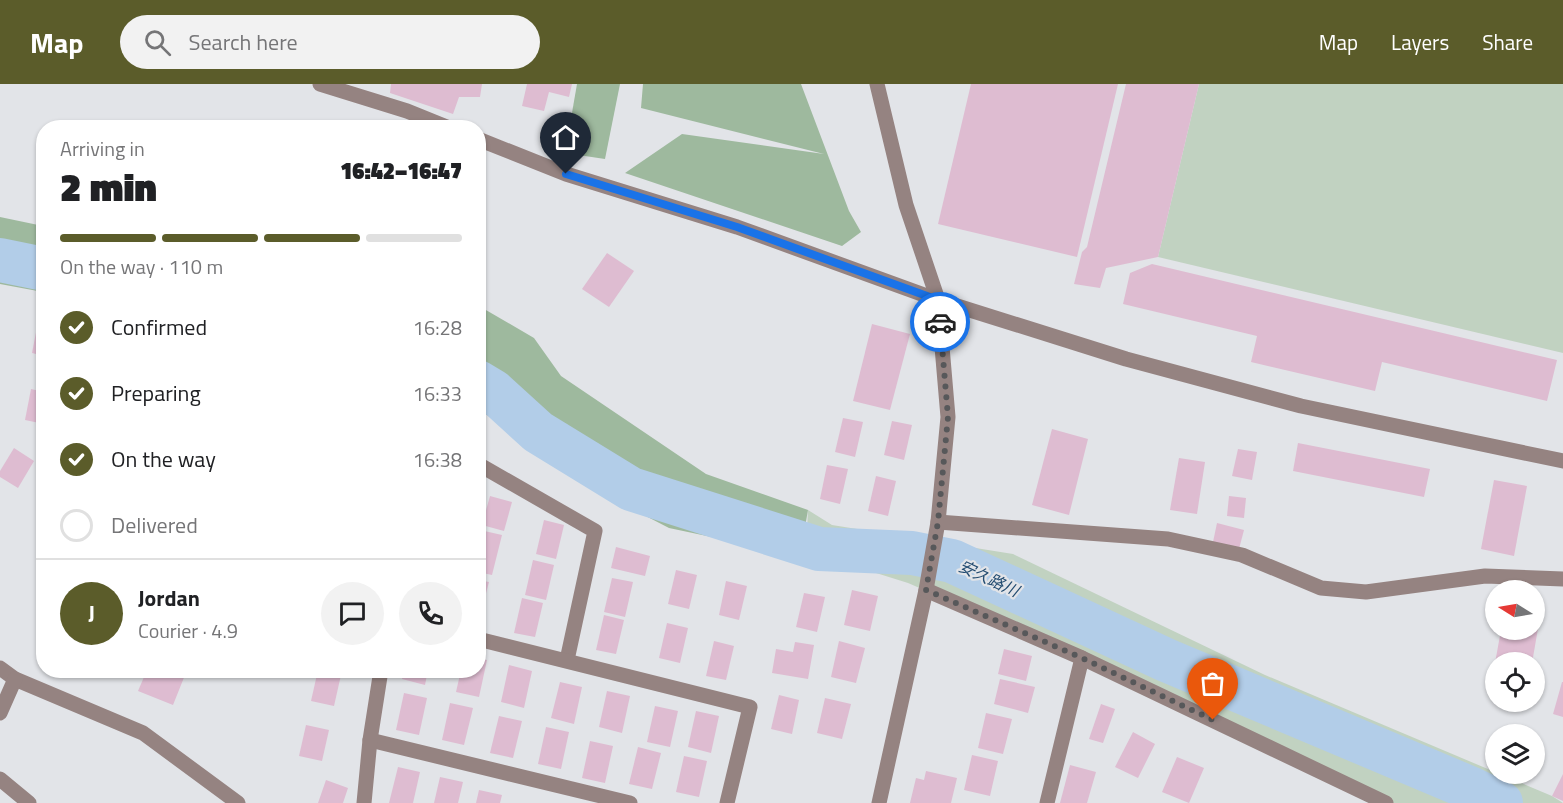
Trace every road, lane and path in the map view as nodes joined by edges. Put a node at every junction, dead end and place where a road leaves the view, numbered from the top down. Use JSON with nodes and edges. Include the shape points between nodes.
{"nodes":[{"id":1,"x":320,"y":84,"type":"edge"},
{"id":2,"x":877,"y":84,"type":"edge"},
{"id":3,"x":429,"y":120,"type":"edge"},
{"id":4,"x":486,"y":142,"type":"edge"},
{"id":5,"x":938,"y":300,"type":"junction"},
{"id":6,"x":1563,"y":461,"type":"edge"},
{"id":7,"x":486,"y":469,"type":"edge"},
{"id":8,"x":937,"y":529,"type":"junction"},
{"id":9,"x":1563,"y":579,"type":"edge"},
{"id":10,"x":927,"y":583,"type":"junction"},
{"id":11,"x":486,"y":641,"type":"edge"},
{"id":12,"x":1082,"y":658,"type":"junction"},
{"id":13,"x":567,"y":660,"type":"junction"},
{"id":14,"x":0,"y":668,"type":"edge"},
{"id":15,"x":380,"y":678,"type":"edge"},
{"id":16,"x":15,"y":679,"type":"junction"},
{"id":17,"x":0,"y":713,"type":"edge"},
{"id":18,"x":370,"y":740,"type":"junction"},
{"id":19,"x":0,"y":779,"type":"edge"},
{"id":20,"x":29,"y":803,"type":"edge"},
{"id":21,"x":238,"y":803,"type":"edge"},
{"id":22,"x":364,"y":803,"type":"edge"},
{"id":23,"x":630,"y":803,"type":"edge"},
{"id":24,"x":727,"y":803,"type":"edge"},
{"id":25,"x":879,"y":803,"type":"edge"},
{"id":26,"x":1047,"y":803,"type":"edge"},
{"id":27,"x":1386,"y":803,"type":"edge"}],
"edges":[{"from":1,"to":3,"type":"street"},
{"from":2,"to":5,"type":"street","via":[[906,205]]},
{"from":4,"to":5,"type":"street","via":[[566,174],[737,227]]},
{"from":5,"to":6,"type":"street","via":[[1125,359],[1301,406]]},
{"from":5,"to":8,"type":"street","via":[[948,417]]},
{"from":7,"to":13,"type":"street","via":[[595,531]]},
{"from":8,"to":9,"type":"street","via":[[1168,538],[1242,555],[1321,588],[1366,592],[1485,576]]},
{"from":8,"to":10,"type":"street"},
{"from":10,"to":12,"type":"street"},
{"from":10,"to":25,"type":"street"},
{"from":11,"to":13,"type":"street"},
{"from":12,"to":26,"type":"street"},
{"from":12,"to":27,"type":"street"},
{"from":13,"to":24,"type":"street","via":[[750,707]]},
{"from":14,"to":16,"type":"street"},
{"from":15,"to":18,"type":"street"},
{"from":16,"to":17,"type":"street"},
{"from":16,"to":21,"type":"street","via":[[143,733]]},
{"from":18,"to":22,"type":"street"},
{"from":18,"to":23,"type":"street"},
{"from":19,"to":20,"type":"street"}]}
